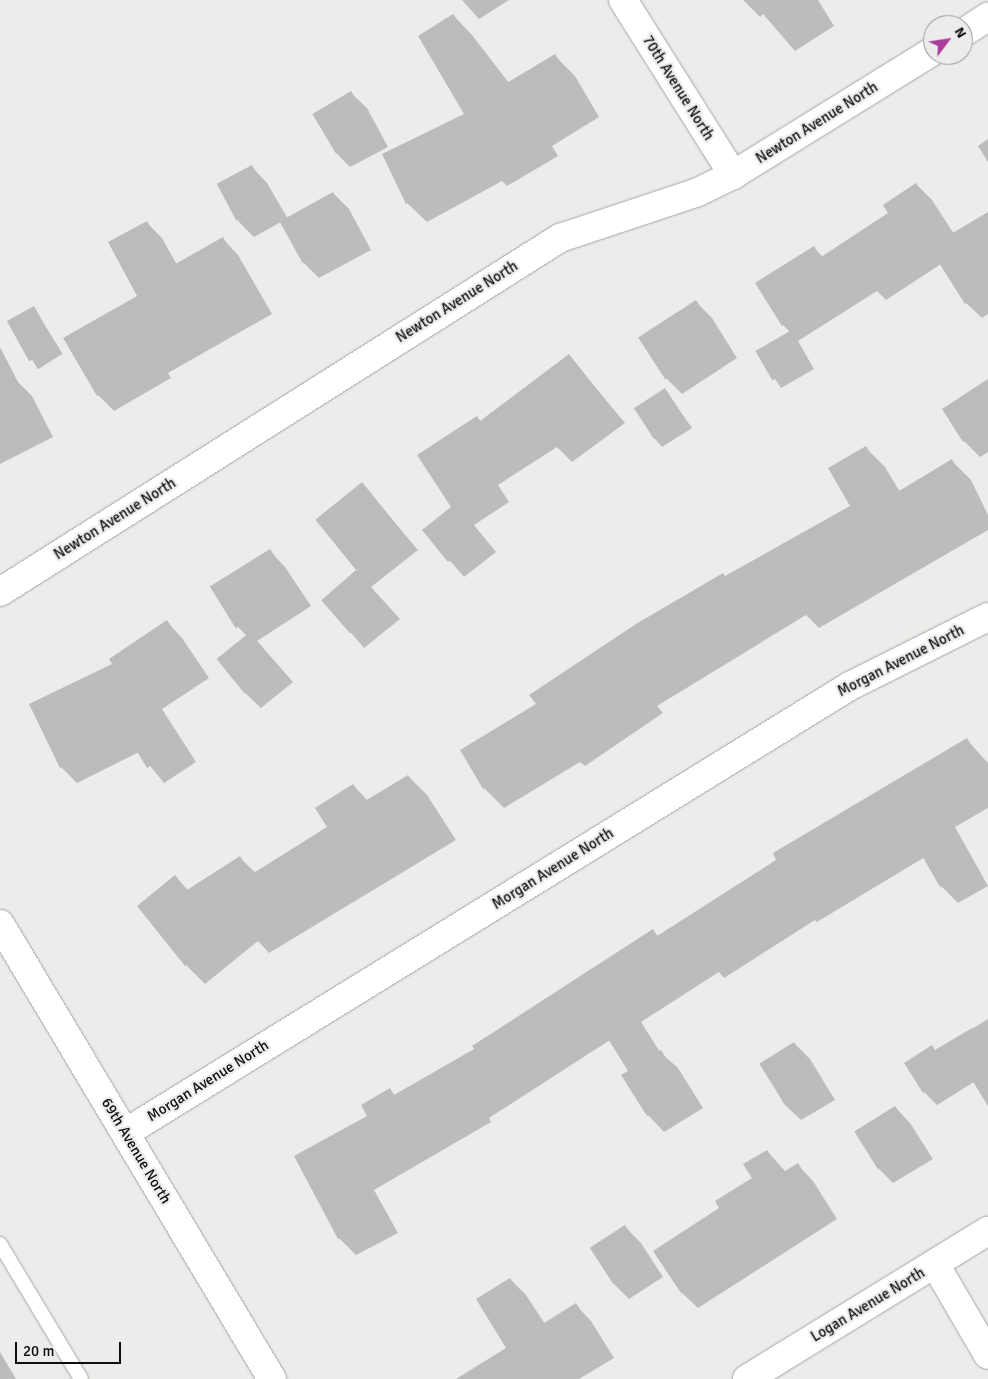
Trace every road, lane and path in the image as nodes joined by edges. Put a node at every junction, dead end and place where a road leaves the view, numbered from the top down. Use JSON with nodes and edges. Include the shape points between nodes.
{"nodes":[{"id":1,"x":623,"y":0,"type":"edge"},
{"id":2,"x":988,"y":17,"type":"edge"},
{"id":3,"x":973,"y":27,"type":"edge"},
{"id":4,"x":923,"y":57,"type":"edge"},
{"id":5,"x":733,"y":175,"type":"junction"},
{"id":6,"x":0,"y":592,"type":"edge"},
{"id":7,"x":988,"y":617,"type":"edge"},
{"id":8,"x":0,"y":924,"type":"edge"},
{"id":9,"x":125,"y":1133,"type":"junction"},
{"id":10,"x":988,"y":1231,"type":"edge"},
{"id":11,"x":0,"y":1244,"type":"edge"},
{"id":12,"x":935,"y":1264,"type":"junction"},
{"id":13,"x":988,"y":1355,"type":"edge"},
{"id":14,"x":81,"y":1379,"type":"edge"},
{"id":15,"x":272,"y":1379,"type":"edge"},
{"id":16,"x":747,"y":1379,"type":"edge"}],
"edges":[{"from":1,"to":5,"type":"street","name":"70th Avenue North"},
{"from":2,"to":3,"type":"street"},
{"from":4,"to":5,"type":"street","name":"Newton Avenue North"},
{"from":5,"to":6,"type":"street","name":"Newton Avenue North","via":[[690,195],[560,238]]},
{"from":7,"to":9,"type":"street","name":"Morgan Avenue North","via":[[850,686]]},
{"from":8,"to":9,"type":"street","name":"69th Avenue North"},
{"from":9,"to":15,"type":"street","name":"69th Avenue North"},
{"from":10,"to":12,"type":"street","name":"Logan Avenue North"},
{"from":11,"to":14,"type":"lane"},
{"from":12,"to":13,"type":"street"},
{"from":12,"to":16,"type":"street","name":"Logan Avenue North"}]}
